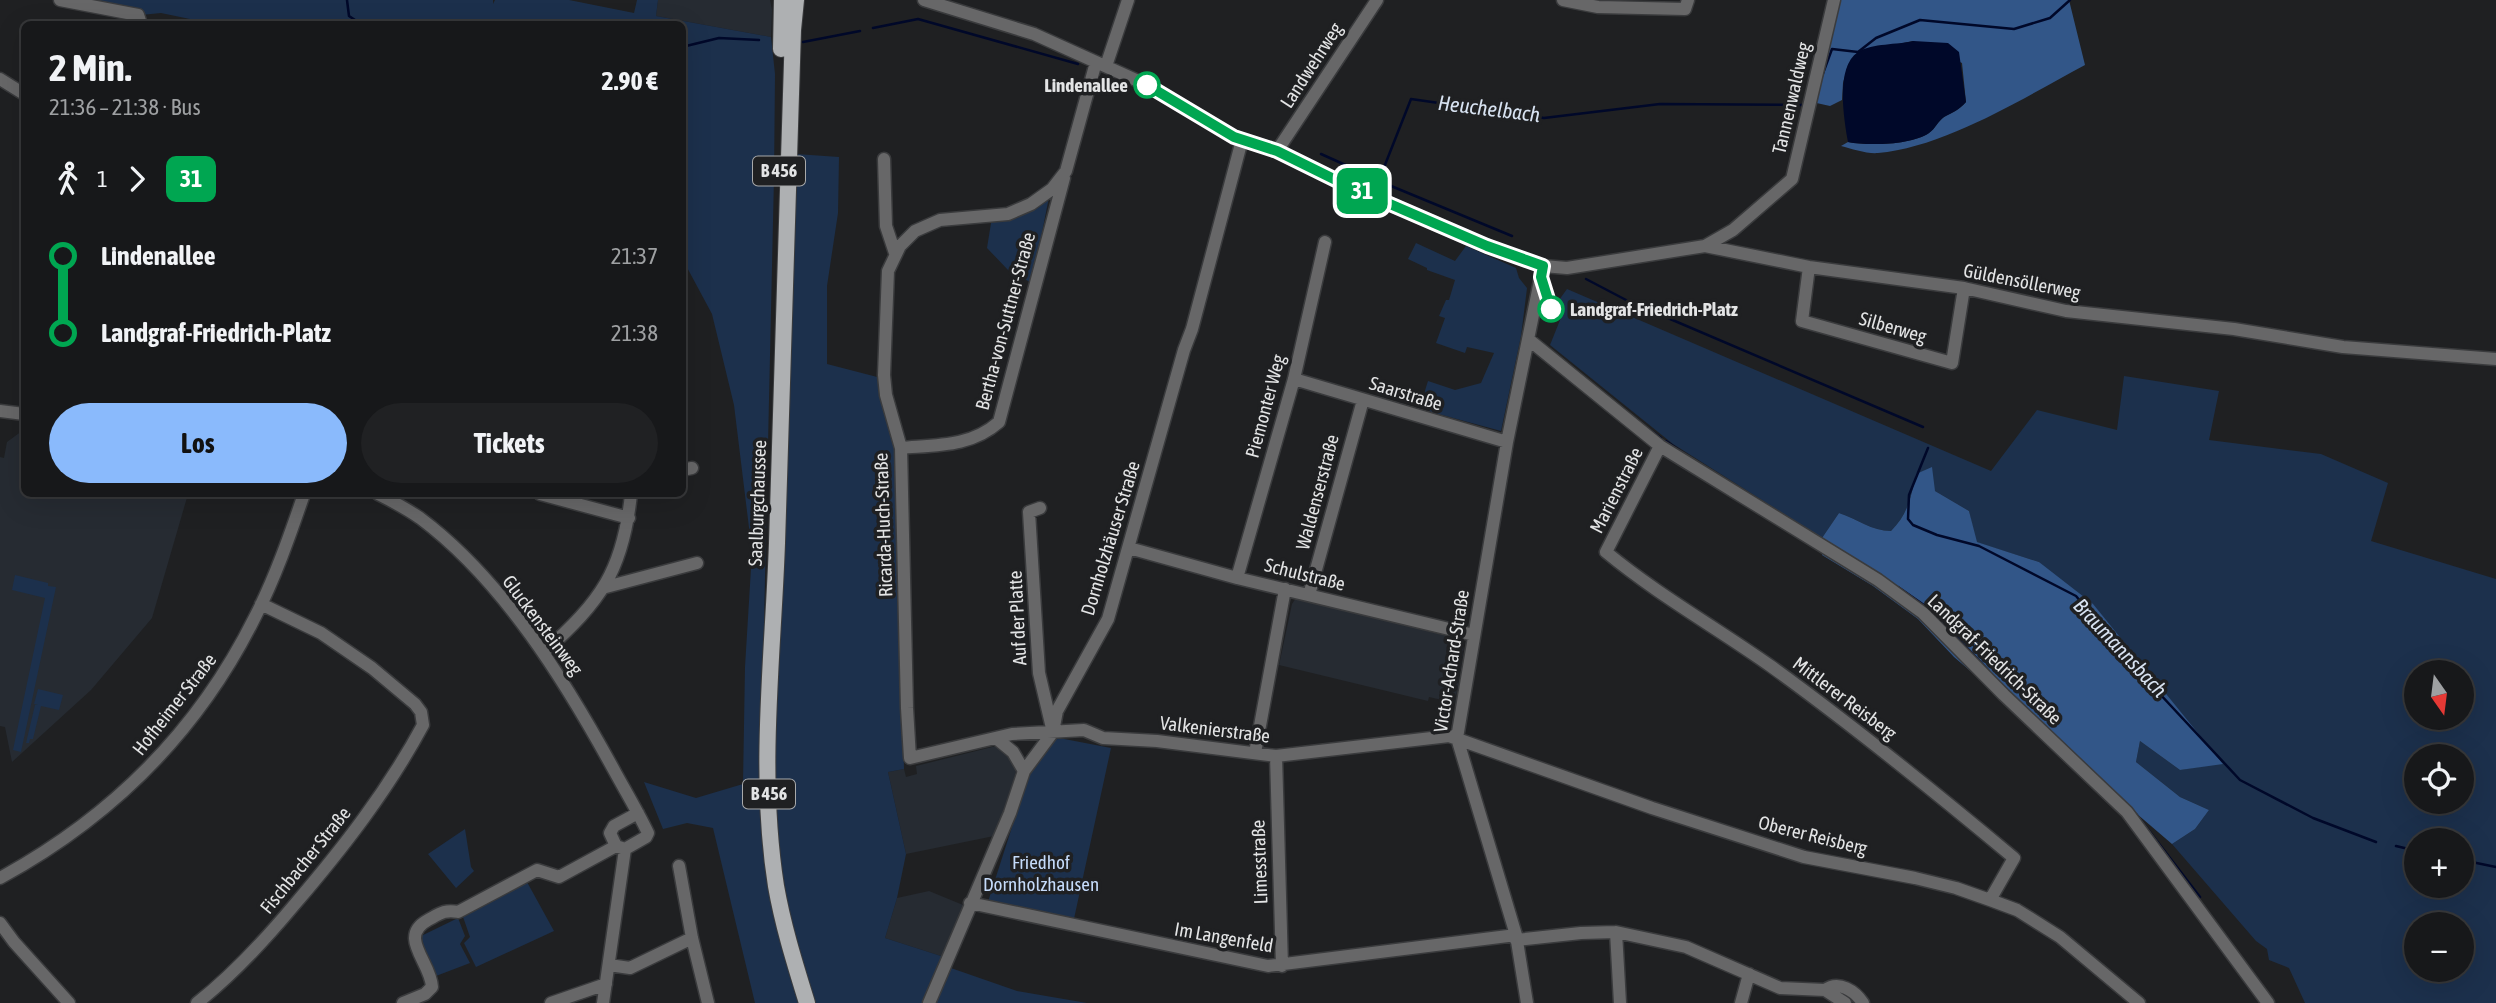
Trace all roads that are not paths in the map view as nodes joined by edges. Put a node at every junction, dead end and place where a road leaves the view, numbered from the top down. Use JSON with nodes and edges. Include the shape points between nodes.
{"nodes":[{"id":1,"x":60,"y":0,"type":"edge"},
{"id":2,"x":924,"y":0,"type":"edge"},
{"id":3,"x":1128,"y":0,"type":"edge"},
{"id":4,"x":1563,"y":0,"type":"edge"},
{"id":5,"x":1688,"y":0,"type":"edge"},
{"id":6,"x":1834,"y":0,"type":"edge"},
{"id":7,"x":785,"y":1,"type":"edge"},
{"id":8,"x":1374,"y":1,"type":"edge"},
{"id":9,"x":140,"y":21,"type":"edge"},
{"id":10,"x":1101,"y":64,"type":"junction"},
{"id":11,"x":0,"y":79,"type":"edge"},
{"id":12,"x":21,"y":92,"type":"edge"},
{"id":13,"x":1242,"y":140,"type":"junction"},
{"id":14,"x":1277,"y":151,"type":"junction"},
{"id":15,"x":884,"y":159,"type":"dead end"},
{"id":16,"x":1066,"y":171,"type":"junction"},
{"id":17,"x":1325,"y":242,"type":"dead end"},
{"id":18,"x":1705,"y":246,"type":"junction"},
{"id":19,"x":895,"y":253,"type":"junction"},
{"id":20,"x":1543,"y":266,"type":"junction"},
{"id":21,"x":1809,"y":267,"type":"junction"},
{"id":22,"x":1964,"y":288,"type":"junction"},
{"id":23,"x":1528,"y":339,"type":"junction"},
{"id":24,"x":2496,"y":359,"type":"edge"},
{"id":25,"x":1294,"y":379,"type":"junction"},
{"id":26,"x":1363,"y":400,"type":"junction"},
{"id":27,"x":0,"y":411,"type":"edge"},
{"id":28,"x":21,"y":414,"type":"edge"},
{"id":29,"x":1507,"y":442,"type":"junction"},
{"id":30,"x":1660,"y":446,"type":"junction"},
{"id":31,"x":901,"y":448,"type":"junction"},
{"id":32,"x":303,"y":497,"type":"edge"},
{"id":33,"x":384,"y":497,"type":"edge"},
{"id":34,"x":551,"y":497,"type":"edge"},
{"id":35,"x":631,"y":497,"type":"edge"},
{"id":36,"x":1040,"y":508,"type":"dead end"},
{"id":37,"x":629,"y":518,"type":"junction"},
{"id":38,"x":1129,"y":548,"type":"junction"},
{"id":39,"x":1606,"y":552,"type":"joint"},
{"id":40,"x":697,"y":563,"type":"dead end"},
{"id":41,"x":1237,"y":578,"type":"junction"},
{"id":42,"x":606,"y":587,"type":"junction"},
{"id":43,"x":1285,"y":589,"type":"junction"},
{"id":44,"x":1309,"y":595,"type":"junction"},
{"id":45,"x":261,"y":604,"type":"junction"},
{"id":46,"x":1474,"y":635,"type":"junction"},
{"id":47,"x":544,"y":652,"type":"junction"},
{"id":48,"x":1053,"y":732,"type":"junction"},
{"id":49,"x":996,"y":737,"type":"junction"},
{"id":50,"x":1457,"y":738,"type":"junction"},
{"id":51,"x":1255,"y":753,"type":"junction"},
{"id":52,"x":1276,"y":756,"type":"junction"},
{"id":53,"x":910,"y":758,"type":"joint"},
{"id":54,"x":1024,"y":771,"type":"junction"},
{"id":55,"x":638,"y":813,"type":"junction"},
{"id":56,"x":621,"y":847,"type":"junction"},
{"id":57,"x":679,"y":866,"type":"dead end"},
{"id":58,"x":0,"y":878,"type":"edge"},
{"id":59,"x":1990,"y":900,"type":"junction"},
{"id":60,"x":970,"y":903,"type":"junction"},
{"id":61,"x":0,"y":923,"type":"edge"},
{"id":62,"x":1615,"y":932,"type":"junction"},
{"id":63,"x":1516,"y":937,"type":"junction"},
{"id":64,"x":692,"y":938,"type":"junction"},
{"id":65,"x":609,"y":965,"type":"junction"},
{"id":66,"x":1282,"y":966,"type":"junction"},
{"id":67,"x":1749,"y":974,"type":"junction"},
{"id":68,"x":606,"y":984,"type":"junction"},
{"id":69,"x":1825,"y":990,"type":"junction"},
{"id":70,"x":69,"y":1003,"type":"edge"},
{"id":71,"x":197,"y":1003,"type":"edge"},
{"id":72,"x":403,"y":1003,"type":"edge"},
{"id":73,"x":551,"y":1003,"type":"edge"},
{"id":74,"x":603,"y":1003,"type":"edge"},
{"id":75,"x":708,"y":1003,"type":"edge"},
{"id":76,"x":807,"y":1003,"type":"edge"},
{"id":77,"x":929,"y":1003,"type":"edge"},
{"id":78,"x":1527,"y":1003,"type":"edge"},
{"id":79,"x":1620,"y":1003,"type":"edge"},
{"id":80,"x":1741,"y":1003,"type":"edge"},
{"id":81,"x":1845,"y":1003,"type":"edge"},
{"id":82,"x":1863,"y":1003,"type":"edge"},
{"id":83,"x":2139,"y":1003,"type":"edge"},
{"id":84,"x":2268,"y":1003,"type":"edge"}],
"edges":[{"from":1,"to":9,"type":"street","via":[[138,15]]},
{"from":2,"to":10,"type":"street","via":[[1034,34]]},
{"from":3,"to":10,"type":"street","name":"Ricarda-Huch-Straße"},
{"from":4,"to":5,"type":"street","via":[[1598,7],[1662,9],[1685,9]]},
{"from":6,"to":18,"type":"street","name":"Tannenwaldweg","via":[[1791,179],[1732,230]]},
{"from":7,"to":76,"type":"main road","name":"Saalburgchaussee","number":"B 456","via":[[793,30],[767,757],[776,885]]},
{"from":8,"to":14,"type":"street","name":"Landwehrweg"},
{"from":10,"to":13,"type":"street"},
{"from":10,"to":16,"type":"street","name":"Ricarda-Huch-Straße"},
{"from":11,"to":12,"type":"street"},
{"from":13,"to":14,"type":"street"},
{"from":13,"to":38,"type":"street","name":"Dornholzhäuser Straße"},
{"from":14,"to":20,"type":"street","via":[[1487,246]]},
{"from":15,"to":19,"type":"street","via":[[886,226]]},
{"from":16,"to":19,"type":"street","name":"Ricarda-Huch-Straße","via":[[1031,204],[1008,214],[940,220],[915,230]]},
{"from":16,"to":31,"type":"street","name":"Bertha-von-Suttner-Straße","via":[[999,422],[954,444]]},
{"from":17,"to":25,"type":"street","name":"Piemonter Weg"},
{"from":18,"to":20,"type":"street","name":"Güldensöllerweg","via":[[1567,268]]},
{"from":18,"to":21,"type":"street","name":"Güldensöllerweg"},
{"from":19,"to":31,"type":"street","name":"Ricarda-Huch-Straße","via":[[886,283],[884,375]]},
{"from":20,"to":23,"type":"street","name":"Victor-Achard-Straße"},
{"from":21,"to":22,"type":"street","name":"Güldensöllerweg"},
{"from":21,"to":22,"type":"street","name":"Silberweg","via":[[1802,321],[1952,363]]},
{"from":22,"to":24,"type":"street","name":"Güldensöllerweg","via":[[2066,311],[2234,329],[2343,347]]},
{"from":23,"to":29,"type":"street","name":"Victor-Achard-Straße"},
{"from":23,"to":30,"type":"street","name":"Landgraf-Friedrich-Straße"},
{"from":25,"to":26,"type":"street","name":"Saarstraße"},
{"from":25,"to":41,"type":"street","name":"Piemonter Weg"},
{"from":26,"to":29,"type":"street","name":"Saarstraße"},
{"from":26,"to":44,"type":"street","name":"Waldenserstraße"},
{"from":27,"to":28,"type":"street"},
{"from":29,"to":46,"type":"street","name":"Victor-Achard-Straße"},
{"from":30,"to":39,"type":"street","name":"Marienstraße"},
{"from":30,"to":84,"type":"street","name":"Landgraf-Friedrich-Straße","via":[[1878,580],[1923,613],[2127,812]]},
{"from":31,"to":53,"type":"street","name":"Ricarda-Huch-Straße"},
{"from":32,"to":45,"type":"street","name":"Hofheimer Straße"},
{"from":33,"to":47,"type":"street","name":"Gluckensteinweg","via":[[419,517],[465,557]]},
{"from":34,"to":37,"type":"street"},
{"from":35,"to":37,"type":"street"},
{"from":36,"to":48,"type":"street","name":"Auf der Platte","via":[[1029,512],[1039,673]]},
{"from":37,"to":42,"type":"street"},
{"from":38,"to":41,"type":"street","name":"Schulstraße"},
{"from":38,"to":48,"type":"street","name":"Dornholzhäuser Straße","via":[[1108,620],[1057,711]]},
{"from":39,"to":59,"type":"street","name":"Mittlerer Reisberg","via":[[1850,723],[2014,858]]},
{"from":40,"to":42,"type":"street"},
{"from":41,"to":43,"type":"street","name":"Schulstraße"},
{"from":42,"to":47,"type":"street","via":[[589,610]]},
{"from":43,"to":44,"type":"street","name":"Schulstraße"},
{"from":43,"to":51,"type":"street"},
{"from":44,"to":46,"type":"street","name":"Schulstraße"},
{"from":45,"to":58,"type":"street","name":"Hofheimer Straße","via":[[212,691],[157,760],[93,819]]},
{"from":45,"to":71,"type":"street","name":"Fischbacher Straße","via":[[321,633],[372,668],[415,704],[423,725],[333,860],[250,956]]},
{"from":46,"to":50,"type":"street","name":"Victor-Achard-Straße"},
{"from":47,"to":55,"type":"street","name":"Gluckensteinweg"},
{"from":48,"to":49,"type":"street","name":"Valkenierstraße"},
{"from":48,"to":51,"type":"street","name":"Valkenierstraße","via":[[1084,730],[1103,738]]},
{"from":48,"to":54,"type":"street","name":"Dornholzhäuser Straße"},
{"from":49,"to":53,"type":"street","name":"Valkenierstraße"},
{"from":49,"to":54,"type":"street","via":[[1013,752]]},
{"from":50,"to":52,"type":"street","name":"Valkenierstraße"},
{"from":50,"to":59,"type":"street","name":"Oberer Reisberg","via":[[1804,857],[1925,880]]},
{"from":50,"to":63,"type":"street","name":"Victor-Achard-Straße"},
{"from":51,"to":52,"type":"street","name":"Valkenierstraße"},
{"from":52,"to":66,"type":"street","name":"Limesstraße"},
{"from":54,"to":60,"type":"street","name":"Dornholzhäuser Straße"},
{"from":55,"to":56,"type":"street","via":[[610,833]]},
{"from":55,"to":56,"type":"street","via":[[646,837]]},
{"from":56,"to":65,"type":"street"},
{"from":56,"to":72,"type":"street","via":[[559,877],[537,870],[458,912],[448,910],[416,926],[414,940],[432,987]]},
{"from":57,"to":64,"type":"street"},
{"from":59,"to":83,"type":"street","name":"Oberer Reisberg","via":[[2017,910],[2060,937]]},
{"from":60,"to":66,"type":"street","name":"Im Langenfeld","via":[[1224,959]]},
{"from":60,"to":77,"type":"street","name":"Dornholzhäuser Straße"},
{"from":61,"to":70,"type":"street"},
{"from":62,"to":63,"type":"street","name":"Im Langenfeld"},
{"from":62,"to":67,"type":"street","name":"Im Langenfeld","via":[[1686,947]]},
{"from":62,"to":79,"type":"street"},
{"from":63,"to":66,"type":"street","name":"Im Langenfeld"},
{"from":63,"to":78,"type":"street","name":"Victor-Achard-Straße"},
{"from":64,"to":65,"type":"street","via":[[630,968]]},
{"from":64,"to":75,"type":"street"},
{"from":65,"to":68,"type":"street"},
{"from":67,"to":69,"type":"street","name":"Im Langenfeld","via":[[1780,988]]},
{"from":67,"to":80,"type":"street"},
{"from":68,"to":73,"type":"street"},
{"from":68,"to":74,"type":"street"},
{"from":69,"to":81,"type":"street"},
{"from":69,"to":82,"type":"street","name":"Im Langenfeld","via":[[1831,986],[1847,989]]}]}
